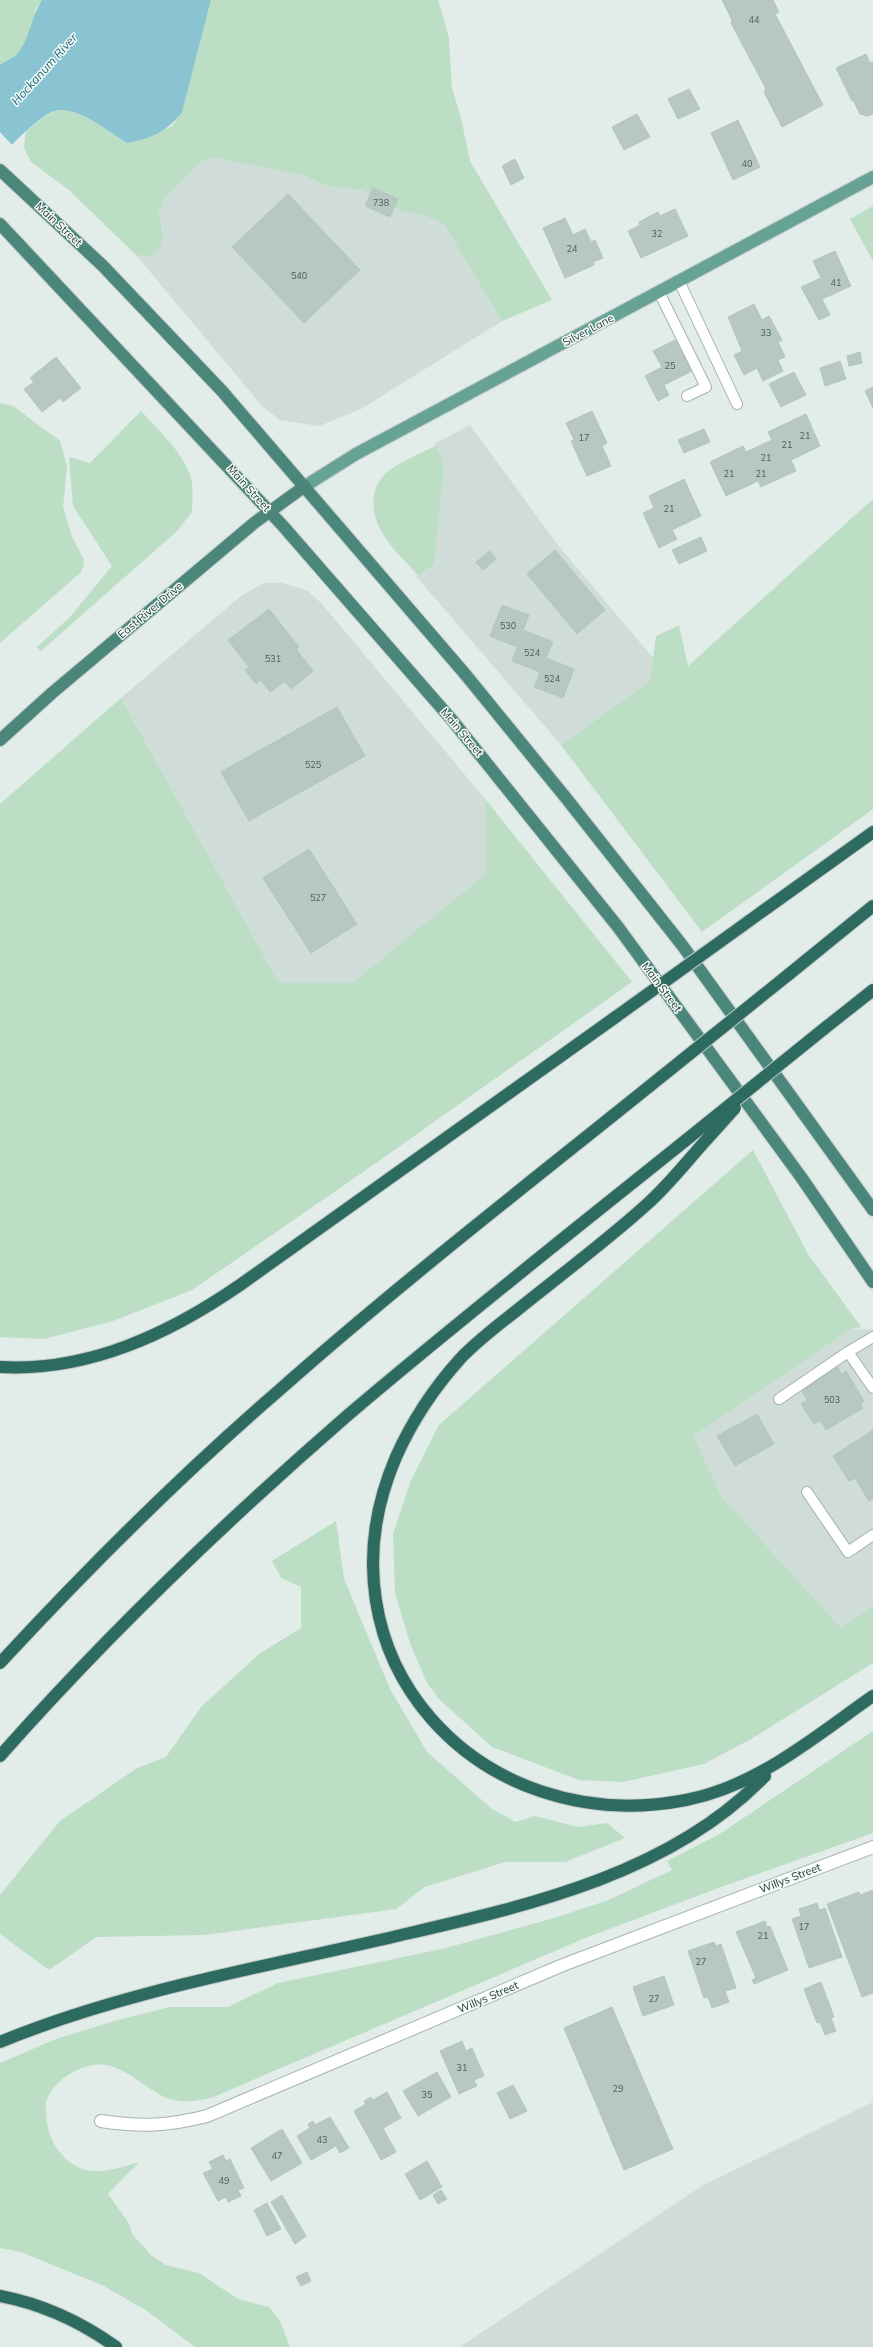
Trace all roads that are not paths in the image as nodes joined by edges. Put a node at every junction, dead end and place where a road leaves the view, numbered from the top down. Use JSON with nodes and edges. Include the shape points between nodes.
{"nodes":[{"id":1,"x":0,"y":170,"type":"edge"},
{"id":2,"x":873,"y":177,"type":"edge"},
{"id":3,"x":0,"y":224,"type":"edge"},
{"id":4,"x":679,"y":281,"type":"junction"},
{"id":5,"x":659,"y":292,"type":"junction"},
{"id":6,"x":687,"y":396,"type":"dead end"},
{"id":7,"x":737,"y":404,"type":"dead end"},
{"id":8,"x":305,"y":486,"type":"junction"},
{"id":9,"x":269,"y":511,"type":"junction"},
{"id":10,"x":0,"y":740,"type":"edge"},
{"id":11,"x":873,"y":832,"type":"edge"},
{"id":12,"x":873,"y":906,"type":"edge"},
{"id":13,"x":873,"y":990,"type":"edge"},
{"id":14,"x":704,"y":1133,"type":"junction"},
{"id":15,"x":873,"y":1210,"type":"edge"},
{"id":16,"x":873,"y":1282,"type":"edge"},
{"id":17,"x":873,"y":1337,"type":"edge"},
{"id":18,"x":848,"y":1352,"type":"junction"},
{"id":19,"x":0,"y":1367,"type":"edge"},
{"id":20,"x":873,"y":1388,"type":"edge"},
{"id":21,"x":779,"y":1399,"type":"dead end"},
{"id":22,"x":807,"y":1492,"type":"dead end"},
{"id":23,"x":873,"y":1535,"type":"edge"},
{"id":24,"x":0,"y":1663,"type":"edge"},
{"id":25,"x":873,"y":1696,"type":"edge"},
{"id":26,"x":0,"y":1756,"type":"edge"},
{"id":27,"x":777,"y":1764,"type":"junction"},
{"id":28,"x":873,"y":1847,"type":"edge"},
{"id":29,"x":0,"y":2042,"type":"edge"},
{"id":30,"x":101,"y":2121,"type":"dead end"},
{"id":31,"x":0,"y":2296,"type":"edge"},
{"id":32,"x":116,"y":2347,"type":"edge"}],
"edges":[{"from":1,"to":8,"type":"highway","name":"Main Street","via":[[82,245],[150,314]]},
{"from":2,"to":4,"type":"main road","name":"Silver Lane"},
{"from":3,"to":9,"type":"highway","name":"Main Street"},
{"from":4,"to":5,"type":"main road","name":"Silver Lane"},
{"from":4,"to":7,"type":"lane"},
{"from":5,"to":6,"type":"lane","via":[[706,387]]},
{"from":5,"to":8,"type":"main road","name":"Silver Lane","via":[[356,454]]},
{"from":8,"to":9,"type":"highway","name":"East River Drive"},
{"from":8,"to":15,"type":"highway","name":"Main Street","via":[[496,712],[623,868],[701,971]]},
{"from":9,"to":10,"type":"highway","name":"East River Drive","via":[[57,688]]},
{"from":9,"to":16,"type":"highway","name":"Main Street","via":[[407,667],[587,887],[742,1095]]},
{"from":11,"to":19,"type":"highway","bridge":true,"via":[[236,1288],[188,1318],[145,1339],[98,1356],[49,1365]]},
{"from":12,"to":24,"type":"highway","bridge":true,"via":[[370,1312],[274,1394],[112,1546]]},
{"from":13,"to":14,"type":"highway","bridge":true,"via":[[760,1080]]},
{"from":14,"to":26,"type":"highway","via":[[415,1359],[311,1448],[133,1616]]},
{"from":14,"to":27,"type":"highway","via":[[647,1205],[485,1336],[462,1356],[444,1377],[412,1425],[387,1479],[374,1525],[375,1588],[390,1650],[404,1682],[420,1705],[450,1738],[470,1754],[493,1770],[524,1785],[551,1796],[583,1803],[646,1805],[683,1801],[718,1792],[748,1781]]},
{"from":17,"to":18,"type":"lane"},
{"from":18,"to":20,"type":"lane"},
{"from":18,"to":21,"type":"lane"},
{"from":22,"to":23,"type":"lane","via":[[848,1552]]},
{"from":25,"to":27,"type":"highway"},
{"from":27,"to":29,"type":"highway","via":[[739,1800],[692,1834],[646,1860],[592,1882],[473,1918],[124,2000]]},
{"from":28,"to":30,"type":"street","name":"Willys Street","via":[[563,1965],[207,2116],[159,2126],[132,2126]]},
{"from":31,"to":32,"type":"highway","via":[[59,2314]]}]}
